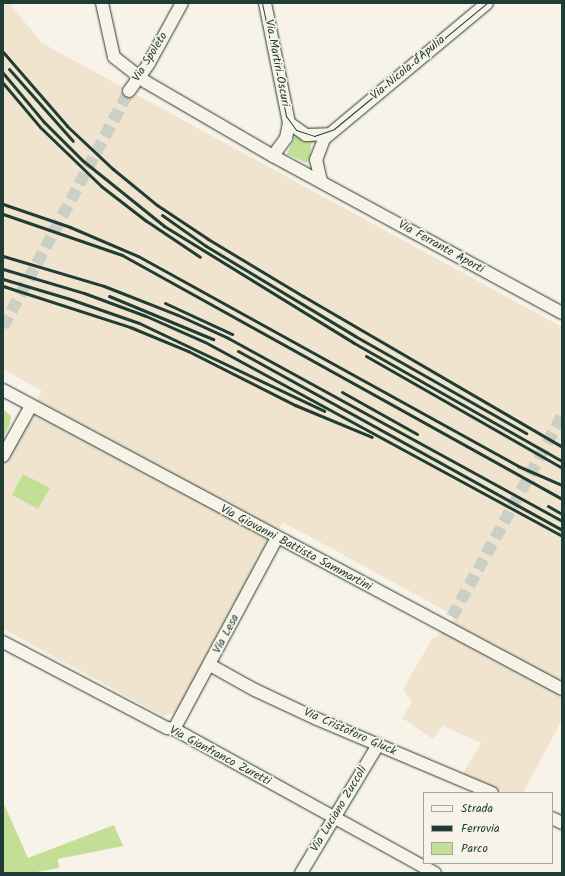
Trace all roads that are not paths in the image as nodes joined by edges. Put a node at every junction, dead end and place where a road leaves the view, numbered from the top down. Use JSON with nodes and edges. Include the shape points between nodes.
{"nodes":[{"id":1,"x":102,"y":3,"type":"edge"},
{"id":2,"x":182,"y":3,"type":"edge"},
{"id":3,"x":265,"y":3,"type":"edge"},
{"id":4,"x":487,"y":3,"type":"edge"},
{"id":5,"x":138,"y":76,"type":"junction"},
{"id":6,"x":129,"y":91,"type":"tunnel mouth"},
{"id":7,"x":289,"y":123,"type":"junction"},
{"id":8,"x":329,"y":134,"type":"junction"},
{"id":9,"x":273,"y":156,"type":"junction"},
{"id":10,"x":321,"y":181,"type":"junction"},
{"id":11,"x":562,"y":313,"type":"edge"},
{"id":12,"x":3,"y":390,"type":"edge"},
{"id":13,"x":31,"y":406,"type":"junction"},
{"id":14,"x":3,"y":456,"type":"edge"},
{"id":15,"x":276,"y":538,"type":"junction"},
{"id":16,"x":3,"y":642,"type":"edge"},
{"id":17,"x":210,"y":665,"type":"junction"},
{"id":18,"x":562,"y":689,"type":"edge"},
{"id":19,"x":174,"y":729,"type":"junction"},
{"id":20,"x":378,"y":745,"type":"junction"},
{"id":21,"x":490,"y":792,"type":"edge"},
{"id":22,"x":333,"y":818,"type":"junction"},
{"id":23,"x":553,"y":818,"type":"edge"},
{"id":24,"x":562,"y":823,"type":"edge"},
{"id":25,"x":301,"y":873,"type":"edge"},
{"id":26,"x":435,"y":873,"type":"edge"}],
"edges":[{"from":1,"to":5,"type":"street","name":"Via Ferrante Aporti","via":[[114,57]]},
{"from":2,"to":5,"type":"street","name":"Via Spoleto","via":[[149,63]]},
{"from":3,"to":7,"type":"street","name":"Via Martiri Oscuri"},
{"from":4,"to":8,"type":"street","name":"Via Nicola d'Apulia"},
{"from":5,"to":6,"type":"street","name":"Via Spoleto"},
{"from":5,"to":9,"type":"street","name":"Via Ferrante Aporti"},
{"from":7,"to":8,"type":"street","via":[[306,135]]},
{"from":7,"to":9,"type":"street","via":[[286,138]]},
{"from":8,"to":10,"type":"street","via":[[321,143],[317,155]]},
{"from":9,"to":10,"type":"street","name":"Via Ferrante Aporti"},
{"from":10,"to":11,"type":"street","name":"Via Ferrante Aporti"},
{"from":12,"to":13,"type":"street","name":"Via Giovanni Battista Sammartini"},
{"from":13,"to":14,"type":"street"},
{"from":13,"to":15,"type":"street","name":"Via Giovanni Battista Sammartini"},
{"from":15,"to":17,"type":"street","name":"Via Lesa"},
{"from":15,"to":18,"type":"street","name":"Via Giovanni Battista Sammartini","via":[[449,622]]},
{"from":16,"to":19,"type":"street","name":"Via Gianfranco Zuretti","via":[[167,728]]},
{"from":17,"to":19,"type":"street","name":"Via Lesa"},
{"from":17,"to":20,"type":"street","name":"Via Cristoforo Gluck","via":[[255,690]]},
{"from":19,"to":22,"type":"street","name":"Via Gianfranco Zuretti"},
{"from":20,"to":21,"type":"street","name":"Via Cristoforo Gluck"},
{"from":20,"to":22,"type":"street","name":"Via Luciano Zuccoli"},
{"from":22,"to":25,"type":"street","name":"Via Luciano Zuccoli"},
{"from":22,"to":26,"type":"street","name":"Via Gianfranco Zuretti"},
{"from":23,"to":24,"type":"street"}]}
